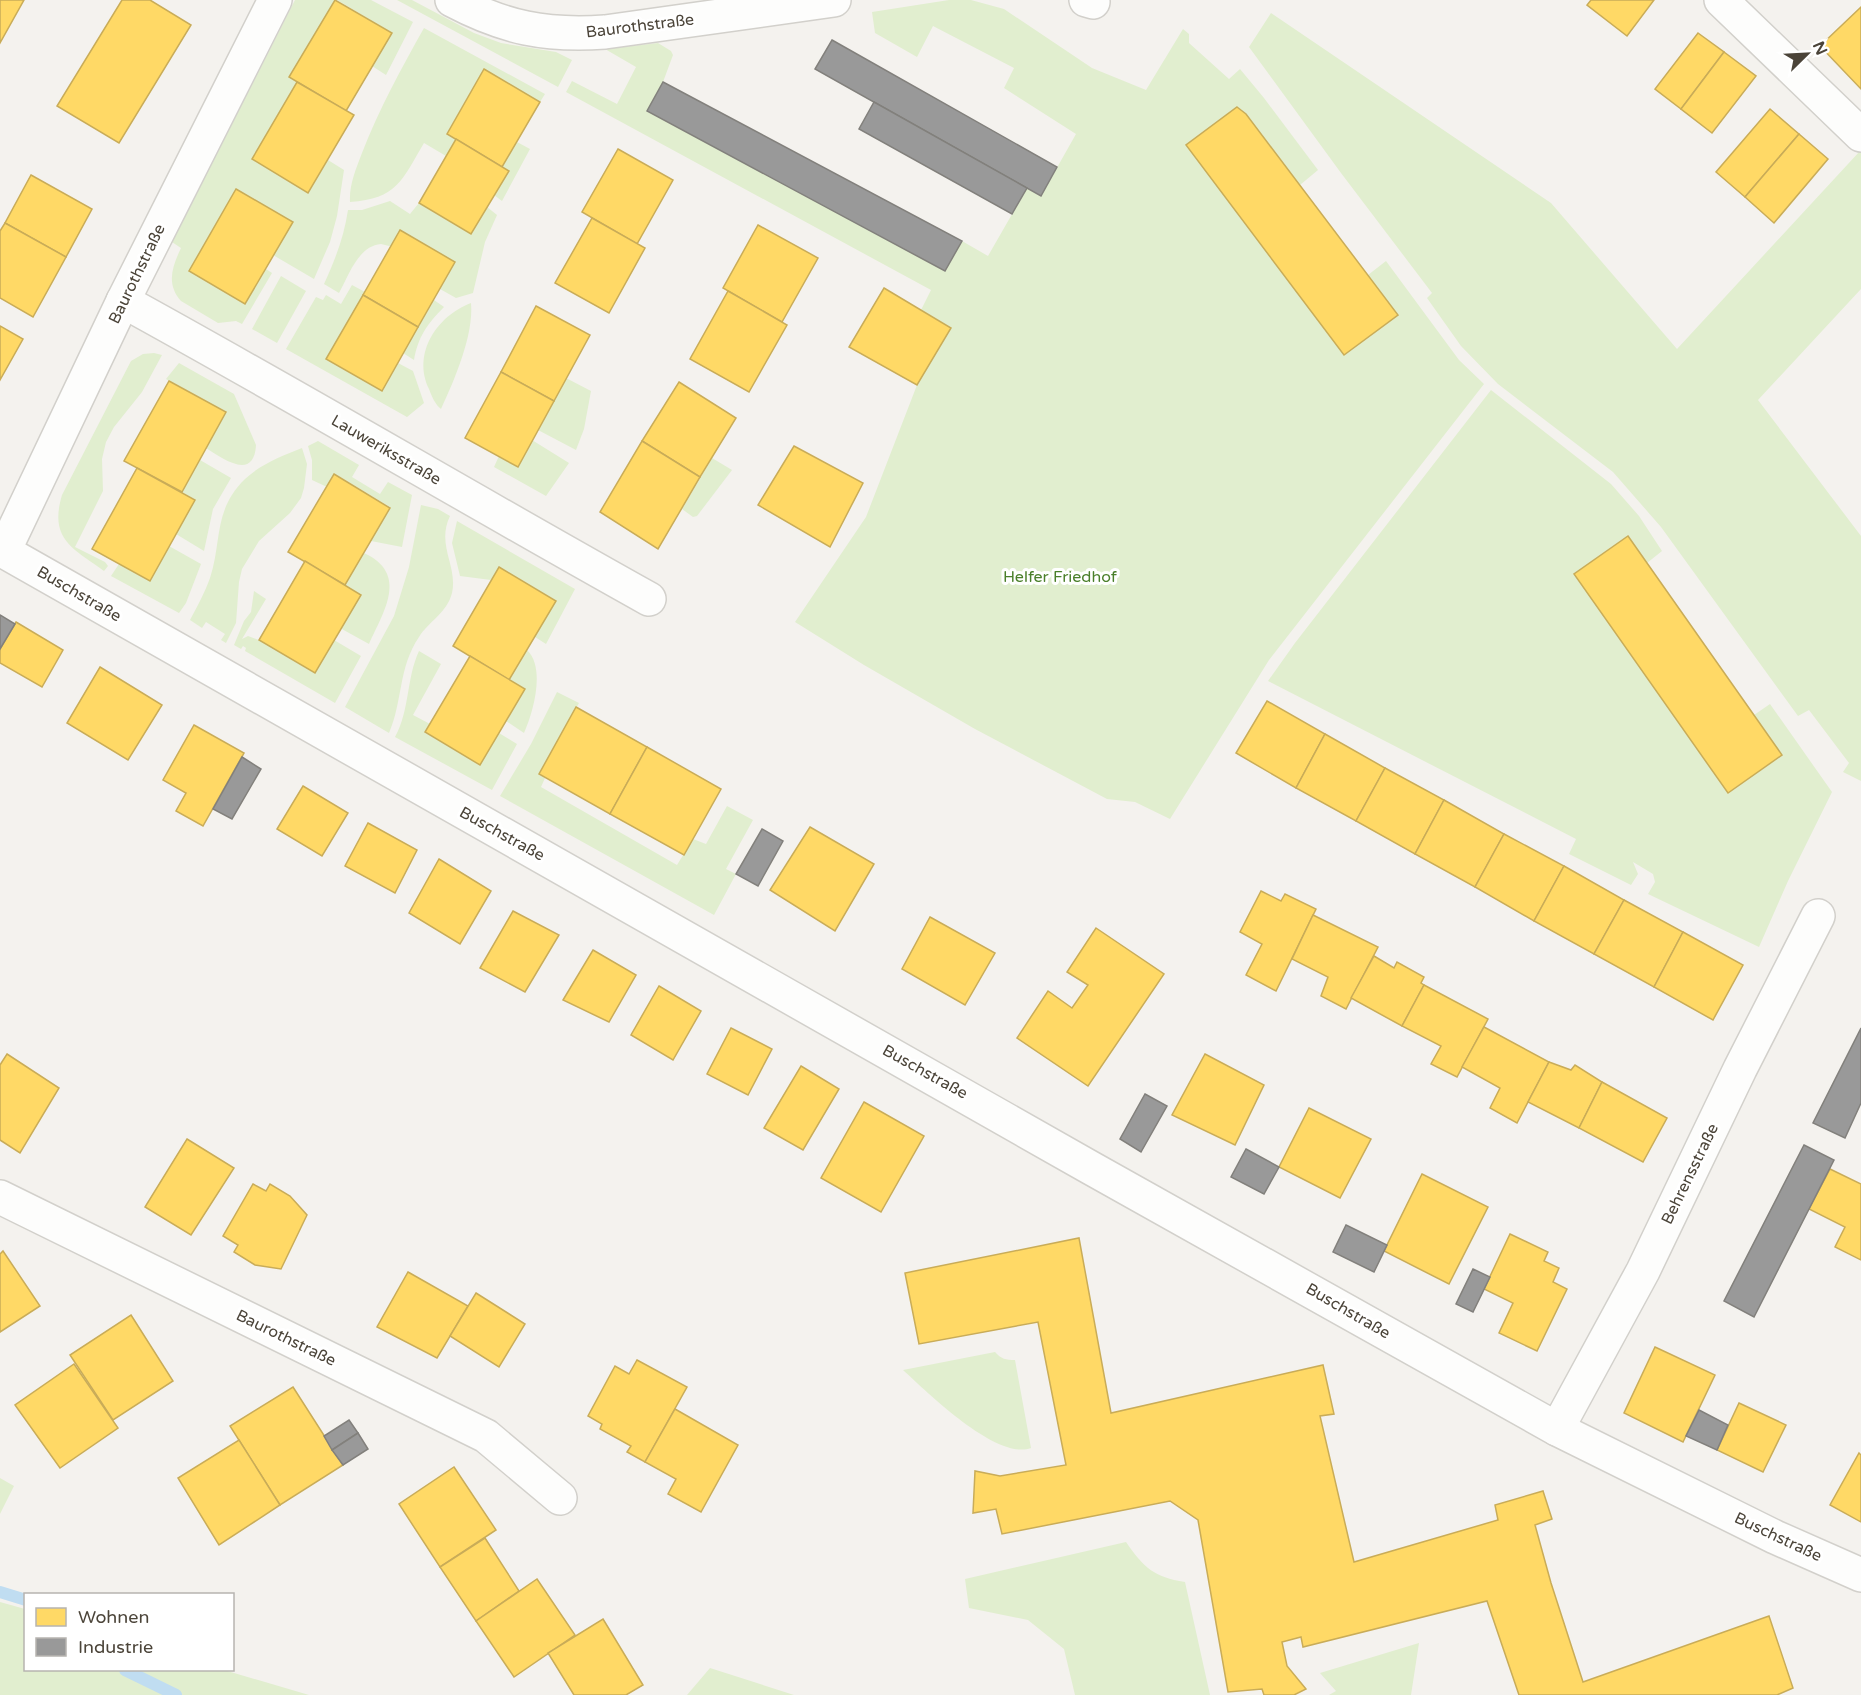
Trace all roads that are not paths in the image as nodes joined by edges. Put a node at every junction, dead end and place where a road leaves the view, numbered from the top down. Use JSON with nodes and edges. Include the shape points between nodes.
{"nodes":[{"id":1,"x":275,"y":0,"type":"edge"},
{"id":2,"x":452,"y":0,"type":"edge"},
{"id":3,"x":834,"y":0,"type":"edge"},
{"id":4,"x":1721,"y":0,"type":"edge"},
{"id":5,"x":1861,"y":135,"type":"edge"},
{"id":6,"x":123,"y":301,"type":"junction"},
{"id":7,"x":2,"y":550,"type":"edge"},
{"id":8,"x":649,"y":599,"type":"dead end"},
{"id":9,"x":1818,"y":916,"type":"dead end"},
{"id":10,"x":0,"y":1197,"type":"edge"},
{"id":11,"x":1557,"y":1429,"type":"junction"},
{"id":12,"x":560,"y":1498,"type":"dead end"},
{"id":13,"x":1861,"y":1575,"type":"edge"}],
"edges":[{"from":1,"to":6,"type":"street","name":"Baurothstraße"},
{"from":2,"to":3,"type":"street","name":"Baurothstraße","via":[[502,23],[570,34]]},
{"from":4,"to":5,"type":"street"},
{"from":6,"to":7,"type":"street","name":"Baurothstraße"},
{"from":6,"to":8,"type":"street","name":"Lauweriksstraße"},
{"from":7,"to":11,"type":"street","name":"Buschstraße"},
{"from":9,"to":11,"type":"street","name":"Behrensstraße","via":[[1643,1271]]},
{"from":10,"to":12,"type":"street","name":"Baurothstraße","via":[[486,1436]]},
{"from":11,"to":13,"type":"street","name":"Buschstraße"}]}
